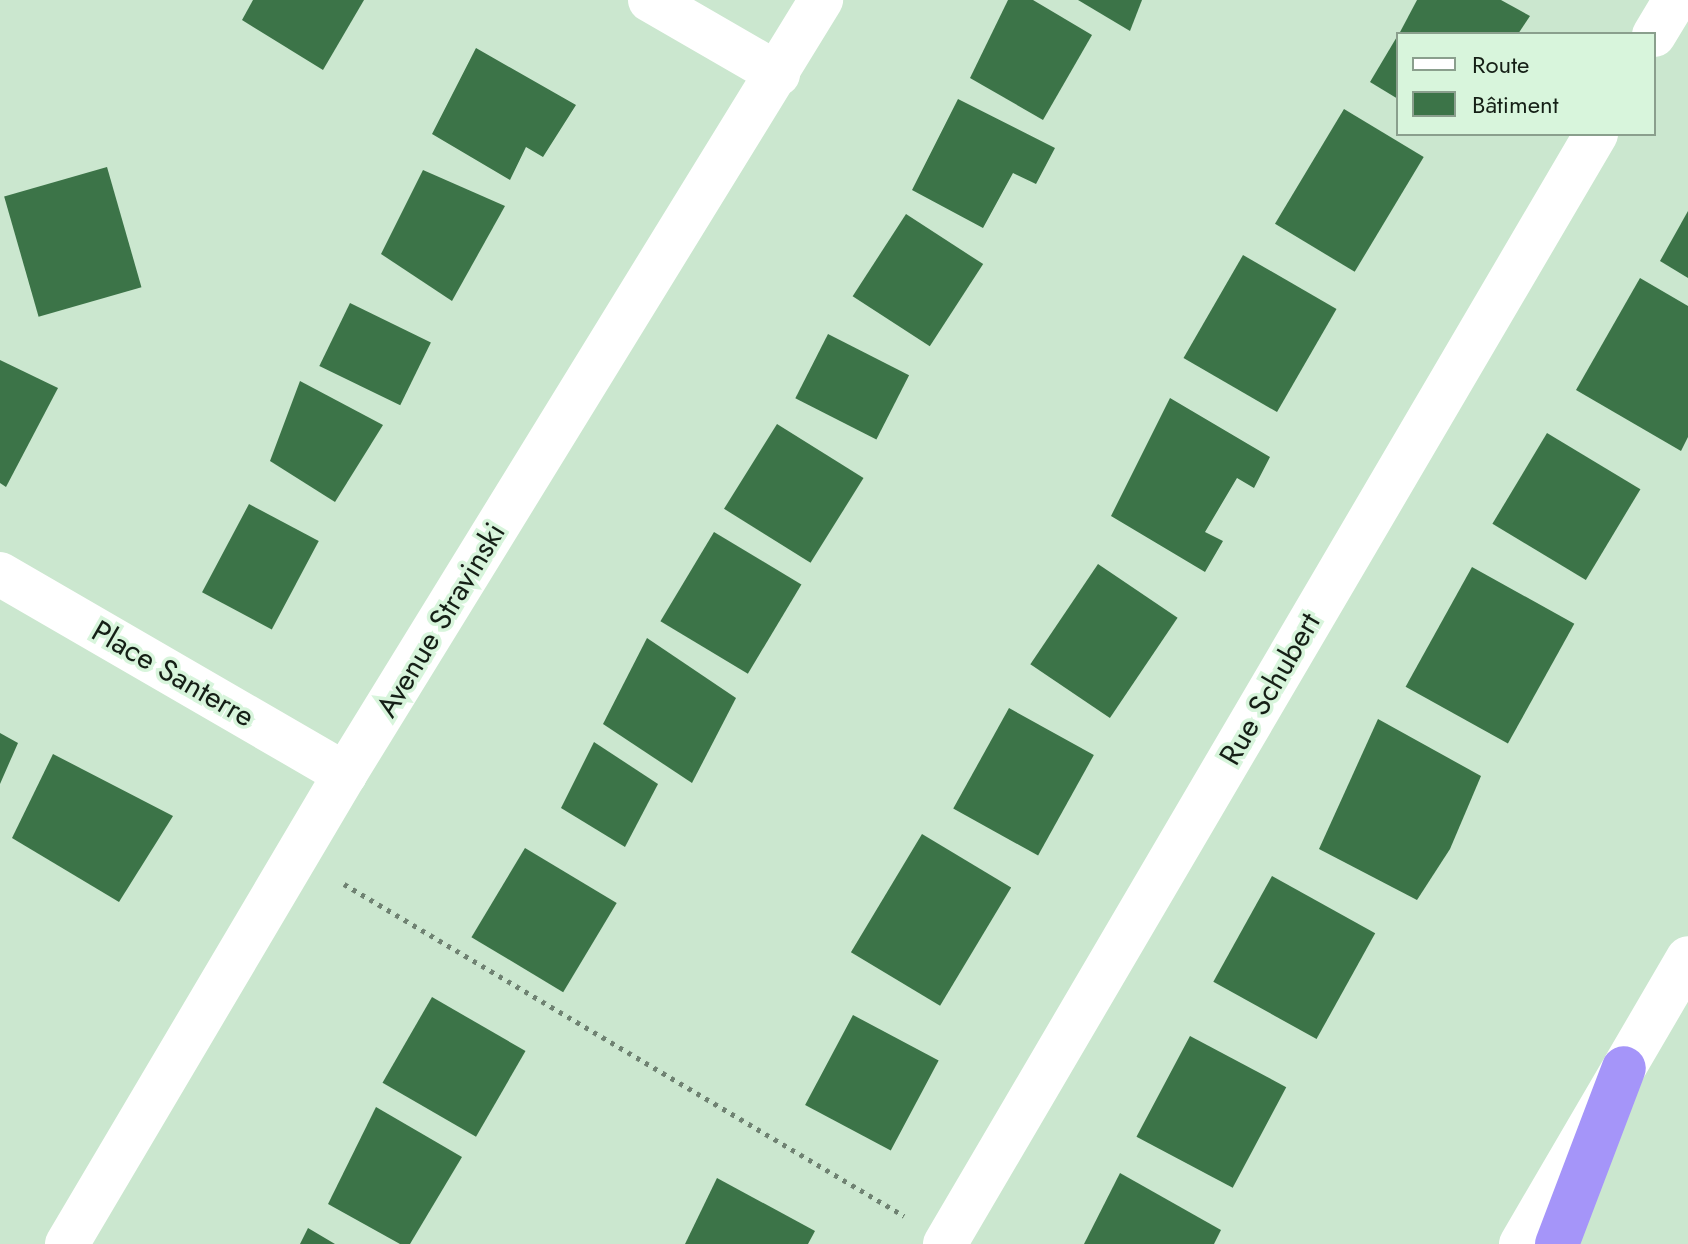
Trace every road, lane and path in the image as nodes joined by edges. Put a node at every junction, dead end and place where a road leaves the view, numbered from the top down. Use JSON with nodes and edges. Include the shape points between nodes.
{"nodes":[{"id":1,"x":650,"y":0,"type":"edge"},
{"id":2,"x":821,"y":0,"type":"edge"},
{"id":3,"x":1675,"y":0,"type":"edge"},
{"id":4,"x":1656,"y":32,"type":"edge"},
{"id":5,"x":778,"y":74,"type":"junction"},
{"id":6,"x":1595,"y":136,"type":"edge"},
{"id":7,"x":0,"y":574,"type":"edge"},
{"id":8,"x":345,"y":774,"type":"junction"},
{"id":9,"x":344,"y":884,"type":"dead end"},
{"id":10,"x":1688,"y":958,"type":"edge"},
{"id":11,"x":1624,"y":1068,"type":"junction"},
{"id":12,"x":930,"y":1233,"type":"edge"},
{"id":13,"x":67,"y":1244,"type":"edge"},
{"id":14,"x":1521,"y":1244,"type":"edge"},
{"id":15,"x":1557,"y":1244,"type":"edge"}],
"edges":[{"from":1,"to":5,"type":"street"},
{"from":2,"to":5,"type":"street","name":"Avenue Stravinski"},
{"from":3,"to":4,"type":"street"},
{"from":5,"to":8,"type":"street","name":"Avenue Stravinski"},
{"from":6,"to":12,"type":"street","name":"Rue Schubert"},
{"from":7,"to":8,"type":"street","name":"Place Santerre"},
{"from":8,"to":13,"type":"street","name":"Avenue Stravinski"},
{"from":9,"to":12,"type":"path"},
{"from":10,"to":11,"type":"street"},
{"from":11,"to":14,"type":"street"},
{"from":11,"to":15,"type":"highway"}]}
